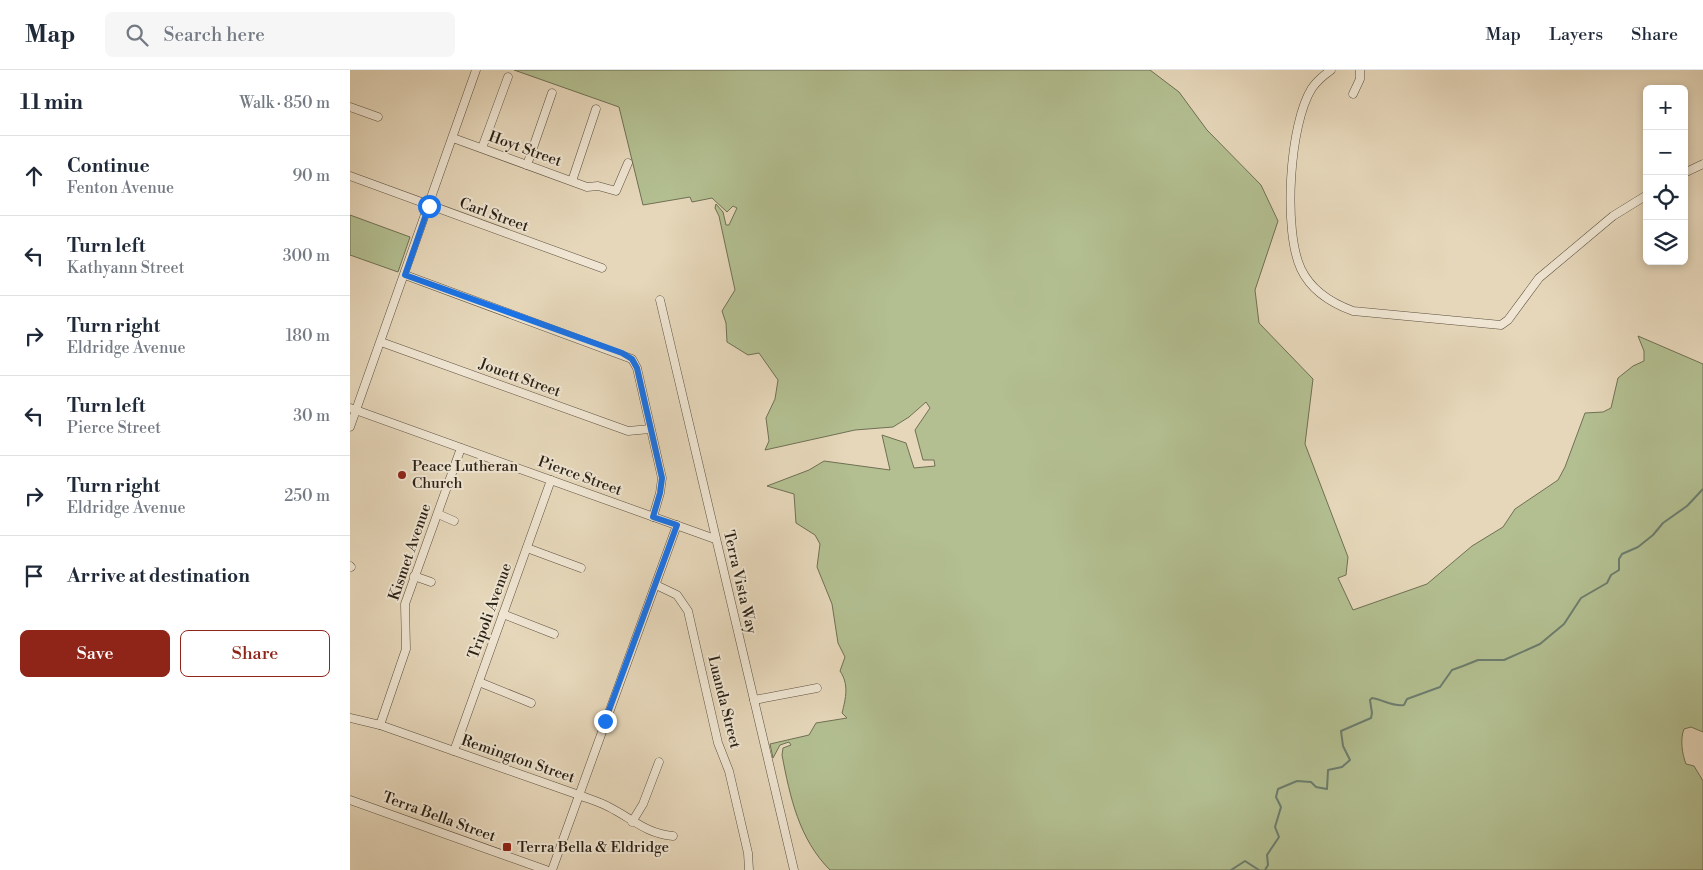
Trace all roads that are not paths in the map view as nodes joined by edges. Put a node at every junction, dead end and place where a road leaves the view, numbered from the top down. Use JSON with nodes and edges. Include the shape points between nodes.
{"nodes":[{"id":1,"x":476,"y":70,"type":"edge"},
{"id":2,"x":1331,"y":70,"type":"edge"},
{"id":3,"x":1360,"y":70,"type":"edge"},
{"id":4,"x":508,"y":77,"type":"dead end"},
{"id":5,"x":552,"y":93,"type":"dead end"},
{"id":6,"x":1353,"y":94,"type":"dead end"},
{"id":7,"x":350,"y":107,"type":"edge"},
{"id":8,"x":596,"y":109,"type":"dead end"},
{"id":9,"x":378,"y":117,"type":"dead end"},
{"id":10,"x":453,"y":138,"type":"junction"},
{"id":11,"x":482,"y":148,"type":"junction"},
{"id":12,"x":628,"y":163,"type":"dead end"},
{"id":13,"x":1703,"y":164,"type":"edge"},
{"id":14,"x":527,"y":165,"type":"junction"},
{"id":15,"x":1688,"y":171,"type":"edge"},
{"id":16,"x":350,"y":176,"type":"edge"},
{"id":17,"x":572,"y":181,"type":"junction"},
{"id":18,"x":1643,"y":197,"type":"edge"},
{"id":19,"x":429,"y":206,"type":"junction"},
{"id":20,"x":602,"y":268,"type":"dead end"},
{"id":21,"x":405,"y":275,"type":"junction"},
{"id":22,"x":660,"y":300,"type":"dead end"},
{"id":23,"x":381,"y":342,"type":"junction"},
{"id":24,"x":353,"y":409,"type":"edge"},
{"id":25,"x":350,"y":428,"type":"edge"},
{"id":26,"x":650,"y":429,"type":"junction"},
{"id":27,"x":461,"y":448,"type":"junction"},
{"id":28,"x":551,"y":480,"type":"junction"},
{"id":29,"x":438,"y":514,"type":"junction"},
{"id":30,"x":653,"y":517,"type":"junction"},
{"id":31,"x":454,"y":521,"type":"dead end"},
{"id":32,"x":677,"y":525,"type":"junction"},
{"id":33,"x":715,"y":539,"type":"junction"},
{"id":34,"x":527,"y":548,"type":"junction"},
{"id":35,"x":581,"y":568,"type":"dead end"},
{"id":36,"x":414,"y":576,"type":"junction"},
{"id":37,"x":431,"y":582,"type":"dead end"},
{"id":38,"x":656,"y":585,"type":"junction"},
{"id":39,"x":503,"y":614,"type":"junction"},
{"id":40,"x":554,"y":634,"type":"dead end"},
{"id":41,"x":479,"y":682,"type":"junction"},
{"id":42,"x":817,"y":688,"type":"dead end"},
{"id":43,"x":754,"y":700,"type":"junction"},
{"id":44,"x":531,"y":702,"type":"dead end"},
{"id":45,"x":350,"y":718,"type":"edge"},
{"id":46,"x":380,"y":725,"type":"junction"},
{"id":47,"x":454,"y":751,"type":"junction"},
{"id":48,"x":659,"y":762,"type":"dead end"},
{"id":49,"x":580,"y":795,"type":"junction"},
{"id":50,"x":350,"y":800,"type":"edge"},
{"id":51,"x":632,"y":822,"type":"junction"},
{"id":52,"x":672,"y":836,"type":"dead end"},
{"id":53,"x":546,"y":870,"type":"edge"},
{"id":54,"x":552,"y":870,"type":"edge"},
{"id":55,"x":749,"y":870,"type":"edge"},
{"id":56,"x":794,"y":870,"type":"edge"}],
"edges":[{"from":1,"to":10,"type":"street"},
{"from":2,"to":18,"type":"street","via":[[1312,88],[1303,107],[1289,177],[1292,242],[1301,269],[1315,290],[1344,308],[1501,325],[1539,278],[1613,216]]},
{"from":3,"to":6,"type":"street","via":[[1360,79]]},
{"from":4,"to":11,"type":"street"},
{"from":5,"to":14,"type":"street"},
{"from":7,"to":9,"type":"street"},
{"from":8,"to":17,"type":"street"},
{"from":10,"to":11,"type":"street","name":"Hoyt Street"},
{"from":10,"to":19,"type":"street"},
{"from":11,"to":14,"type":"street","name":"Hoyt Street"},
{"from":12,"to":17,"type":"street","name":"Hoyt Street","via":[[616,191],[587,187]]},
{"from":13,"to":15,"type":"street"},
{"from":14,"to":17,"type":"street","name":"Hoyt Street"},
{"from":16,"to":19,"type":"street","name":"Carl Street"},
{"from":19,"to":20,"type":"street","name":"Carl Street"},
{"from":19,"to":21,"type":"street"},
{"from":21,"to":23,"type":"street"},
{"from":21,"to":26,"type":"street","via":[[632,359],[637,368]]},
{"from":22,"to":33,"type":"street","name":"Terra Vista Way"},
{"from":23,"to":24,"type":"street"},
{"from":23,"to":26,"type":"street","name":"Jouett Street","via":[[628,431]]},
{"from":24,"to":25,"type":"street"},
{"from":24,"to":27,"type":"street","name":"Pierce Street"},
{"from":26,"to":30,"type":"street","via":[[662,478]]},
{"from":27,"to":28,"type":"street","name":"Pierce Street"},
{"from":27,"to":29,"type":"street","name":"Kismet Avenue"},
{"from":28,"to":30,"type":"street","name":"Pierce Street"},
{"from":28,"to":34,"type":"street","name":"Tripoli Avenue"},
{"from":29,"to":31,"type":"street"},
{"from":29,"to":36,"type":"street","name":"Kismet Avenue"},
{"from":30,"to":32,"type":"street","name":"Pierce Street"},
{"from":32,"to":33,"type":"street","name":"Pierce Street"},
{"from":32,"to":38,"type":"street"},
{"from":33,"to":43,"type":"street","name":"Terra Vista Way"},
{"from":34,"to":35,"type":"street"},
{"from":34,"to":39,"type":"street","name":"Tripoli Avenue"},
{"from":36,"to":37,"type":"street"},
{"from":36,"to":46,"type":"street","name":"Kismet Avenue","via":[[405,604],[406,648]]},
{"from":38,"to":49,"type":"street"},
{"from":38,"to":55,"type":"street","name":"Luanda Street","via":[[677,595],[688,611],[718,743],[730,771]]},
{"from":39,"to":40,"type":"street"},
{"from":39,"to":41,"type":"street","name":"Tripoli Avenue"},
{"from":41,"to":44,"type":"street"},
{"from":41,"to":47,"type":"street","name":"Tripoli Avenue"},
{"from":42,"to":43,"type":"street"},
{"from":43,"to":56,"type":"street","name":"Terra Vista Way"},
{"from":45,"to":46,"type":"street","name":"Remington Street"},
{"from":46,"to":47,"type":"street","name":"Remington Street"},
{"from":47,"to":49,"type":"street","name":"Remington Street"},
{"from":48,"to":51,"type":"street","via":[[644,804]]},
{"from":49,"to":51,"type":"street","name":"Remington Street","via":[[609,807]]},
{"from":49,"to":54,"type":"street"},
{"from":50,"to":53,"type":"street","name":"Terra Bella Street"},
{"from":51,"to":52,"type":"street","name":"Remington Street","via":[[658,835]]}]}
